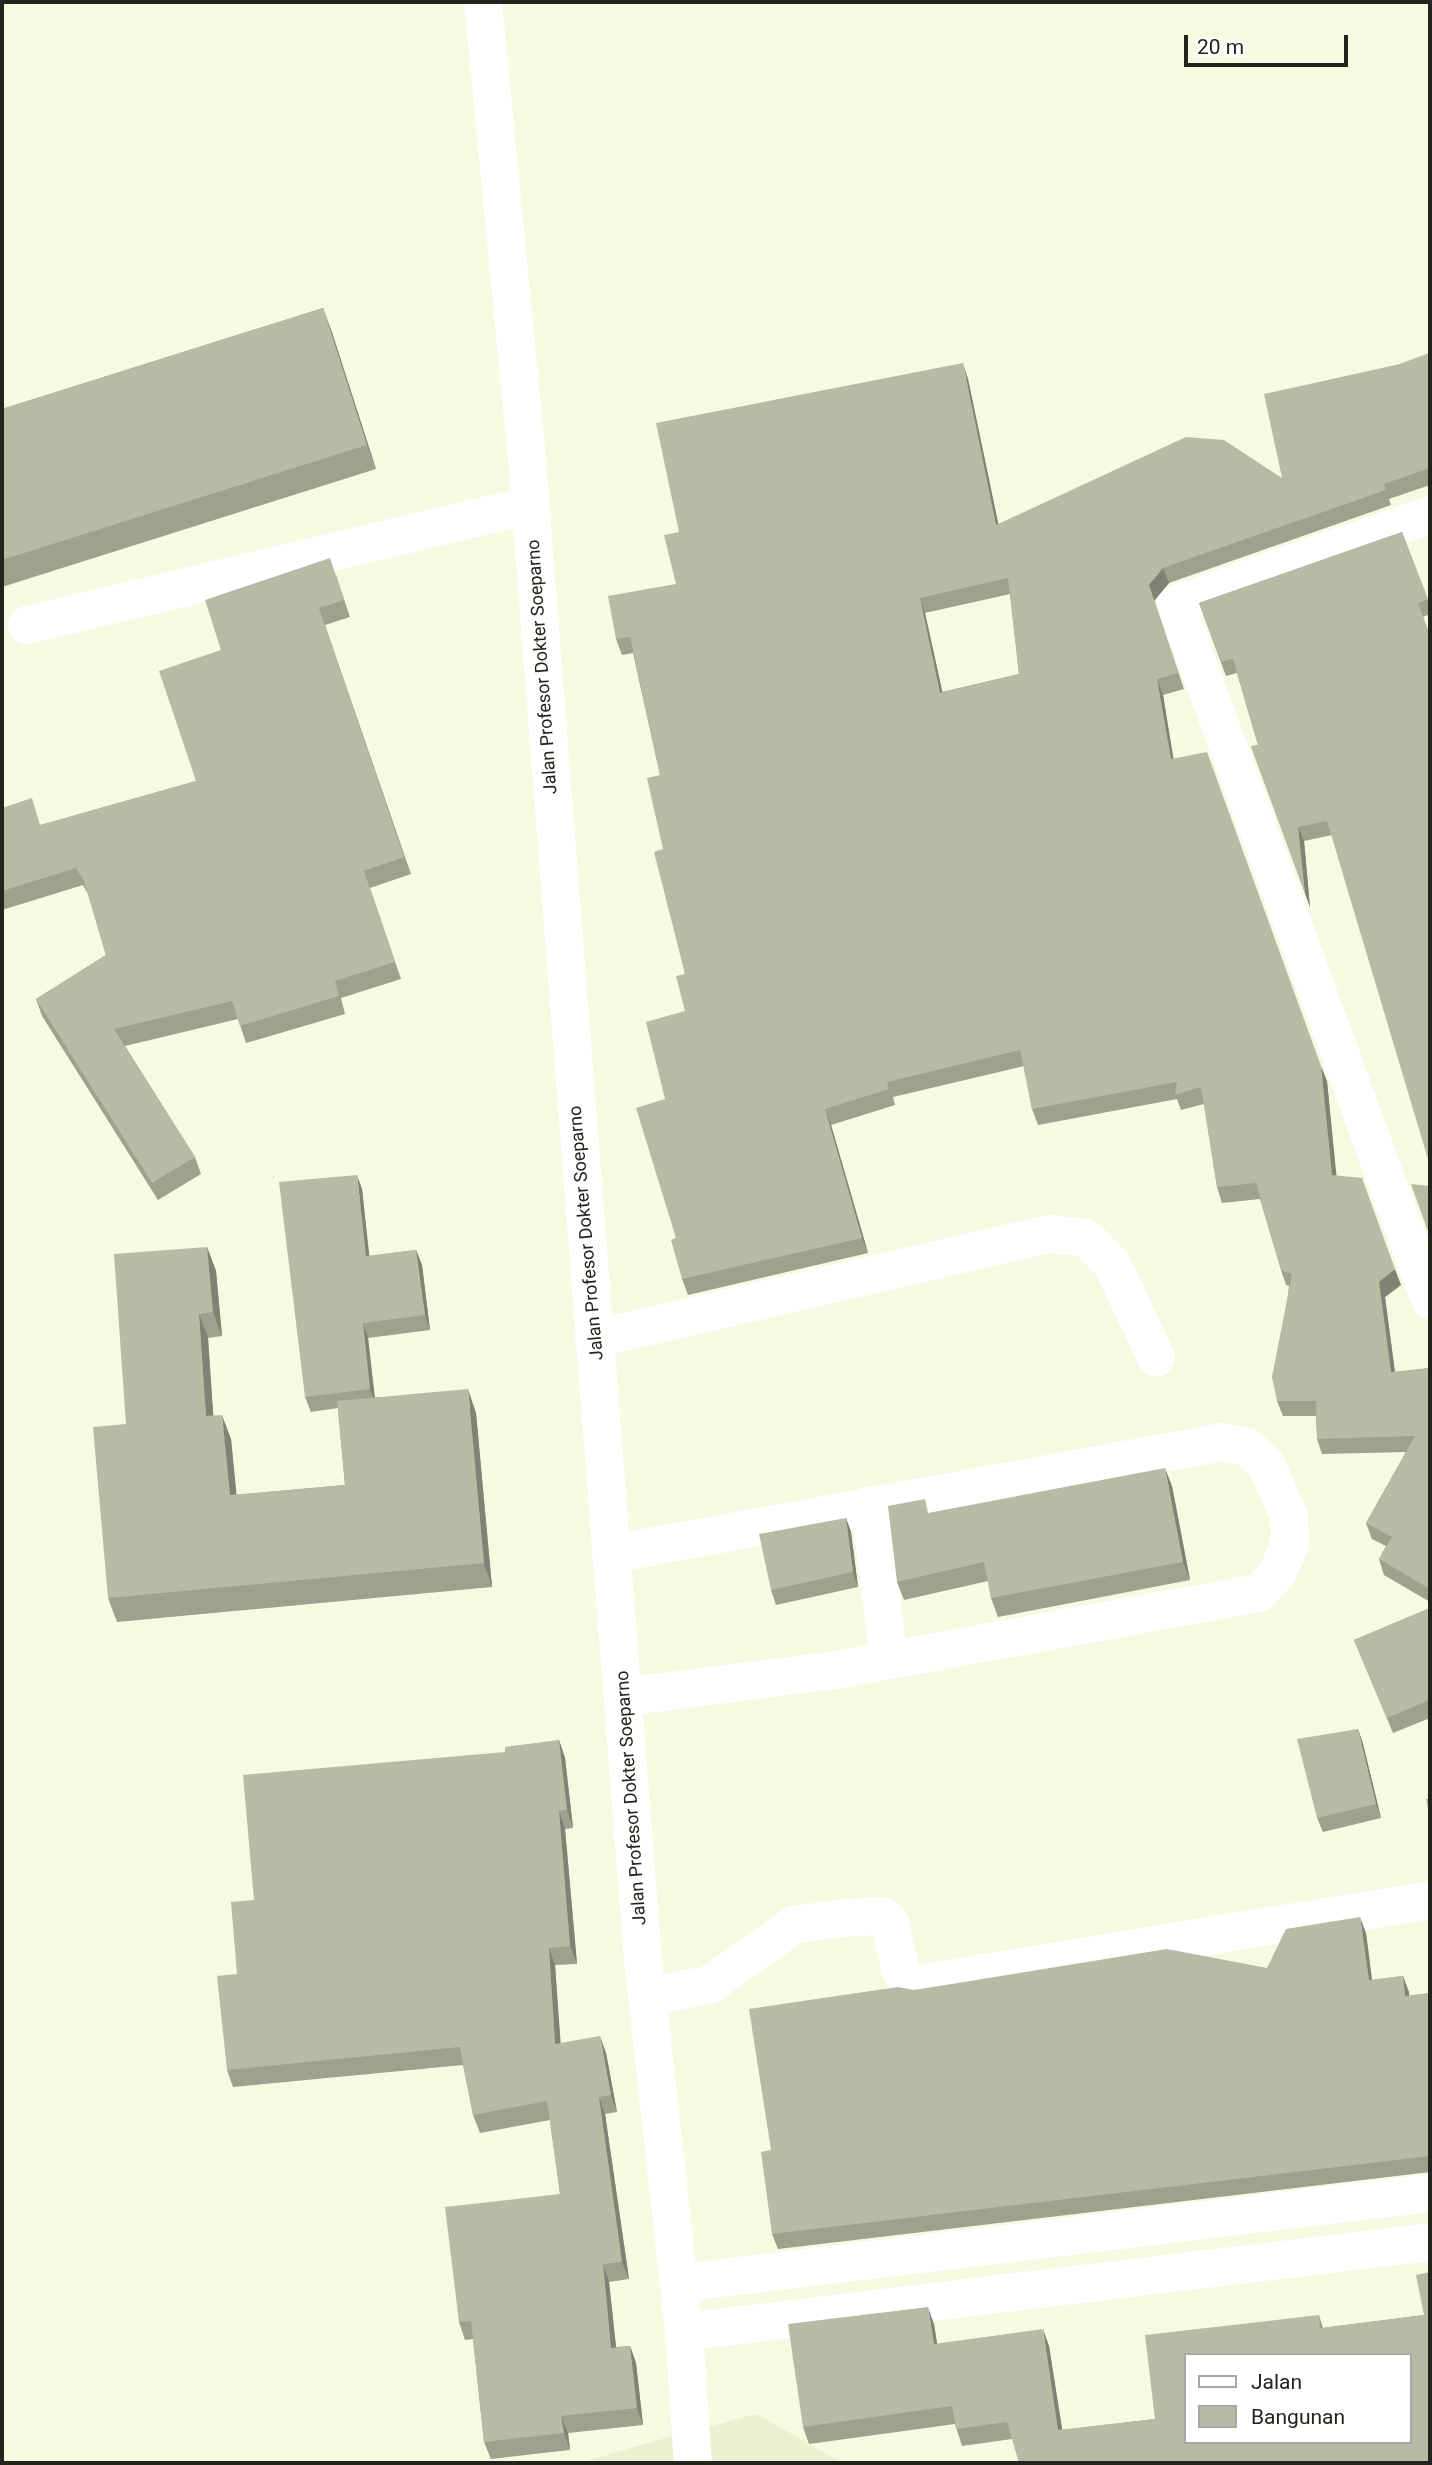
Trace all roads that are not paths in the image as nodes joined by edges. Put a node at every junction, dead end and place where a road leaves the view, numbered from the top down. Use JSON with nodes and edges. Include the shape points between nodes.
{"nodes":[{"id":1,"x":483,"y":2,"type":"edge"},
{"id":2,"x":530,"y":505,"type":"junction"},
{"id":3,"x":1430,"y":515,"type":"edge"},
{"id":4,"x":27,"y":625,"type":"dead end"},
{"id":5,"x":1430,"y":1300,"type":"edge"},
{"id":6,"x":594,"y":1339,"type":"junction"},
{"id":7,"x":1156,"y":1357,"type":"dead end"},
{"id":8,"x":870,"y":1505,"type":"junction"},
{"id":9,"x":611,"y":1554,"type":"junction"},
{"id":10,"x":889,"y":1660,"type":"junction"},
{"id":11,"x":623,"y":1697,"type":"junction"},
{"id":12,"x":1430,"y":1900,"type":"edge"},
{"id":13,"x":648,"y":1996,"type":"junction"},
{"id":14,"x":1424,"y":2194,"type":"edge"},
{"id":15,"x":1102,"y":2232,"type":"junction"},
{"id":16,"x":1428,"y":2242,"type":"edge"},
{"id":17,"x":1100,"y":2278,"type":"junction"},
{"id":18,"x":679,"y":2283,"type":"junction"},
{"id":19,"x":684,"y":2332,"type":"junction"},
{"id":20,"x":693,"y":2463,"type":"edge"}],
"edges":[{"from":1,"to":2,"type":"street","name":"Jalan Profesor Dokter Soeparno"},
{"from":2,"to":4,"type":"street"},
{"from":2,"to":6,"type":"street","name":"Jalan Profesor Dokter Soeparno"},
{"from":3,"to":5,"type":"street","via":[[1176,604]]},
{"from":6,"to":7,"type":"street","via":[[1049,1234],[1086,1238],[1112,1264]]},
{"from":6,"to":9,"type":"street","name":"Jalan Profesor Dokter Soeparno"},
{"from":8,"to":9,"type":"street"},
{"from":8,"to":10,"type":"street"},
{"from":8,"to":10,"type":"street","via":[[1223,1442],[1247,1447],[1266,1464],[1289,1516],[1290,1543],[1276,1574],[1259,1593]]},
{"from":9,"to":11,"type":"street","name":"Jalan Profesor Dokter Soeparno"},
{"from":10,"to":11,"type":"street"},
{"from":11,"to":13,"type":"street","name":"Jalan Profesor Dokter Soeparno"},
{"from":12,"to":13,"type":"street","via":[[916,1984],[906,1980],[900,1968],[890,1923],[883,1916],[842,1918],[794,1925],[709,1985]]},
{"from":13,"to":18,"type":"street","name":"Jalan Profesor Dokter Soeparno"},
{"from":14,"to":15,"type":"street"},
{"from":14,"to":16,"type":"street"},
{"from":15,"to":17,"type":"street"},
{"from":15,"to":18,"type":"street"},
{"from":16,"to":17,"type":"street"},
{"from":17,"to":19,"type":"street"},
{"from":18,"to":19,"type":"street","name":"Jalan Profesor Dokter Soeparno"},
{"from":19,"to":20,"type":"street","name":"Jalan Profesor Dokter Soeparno"}]}
